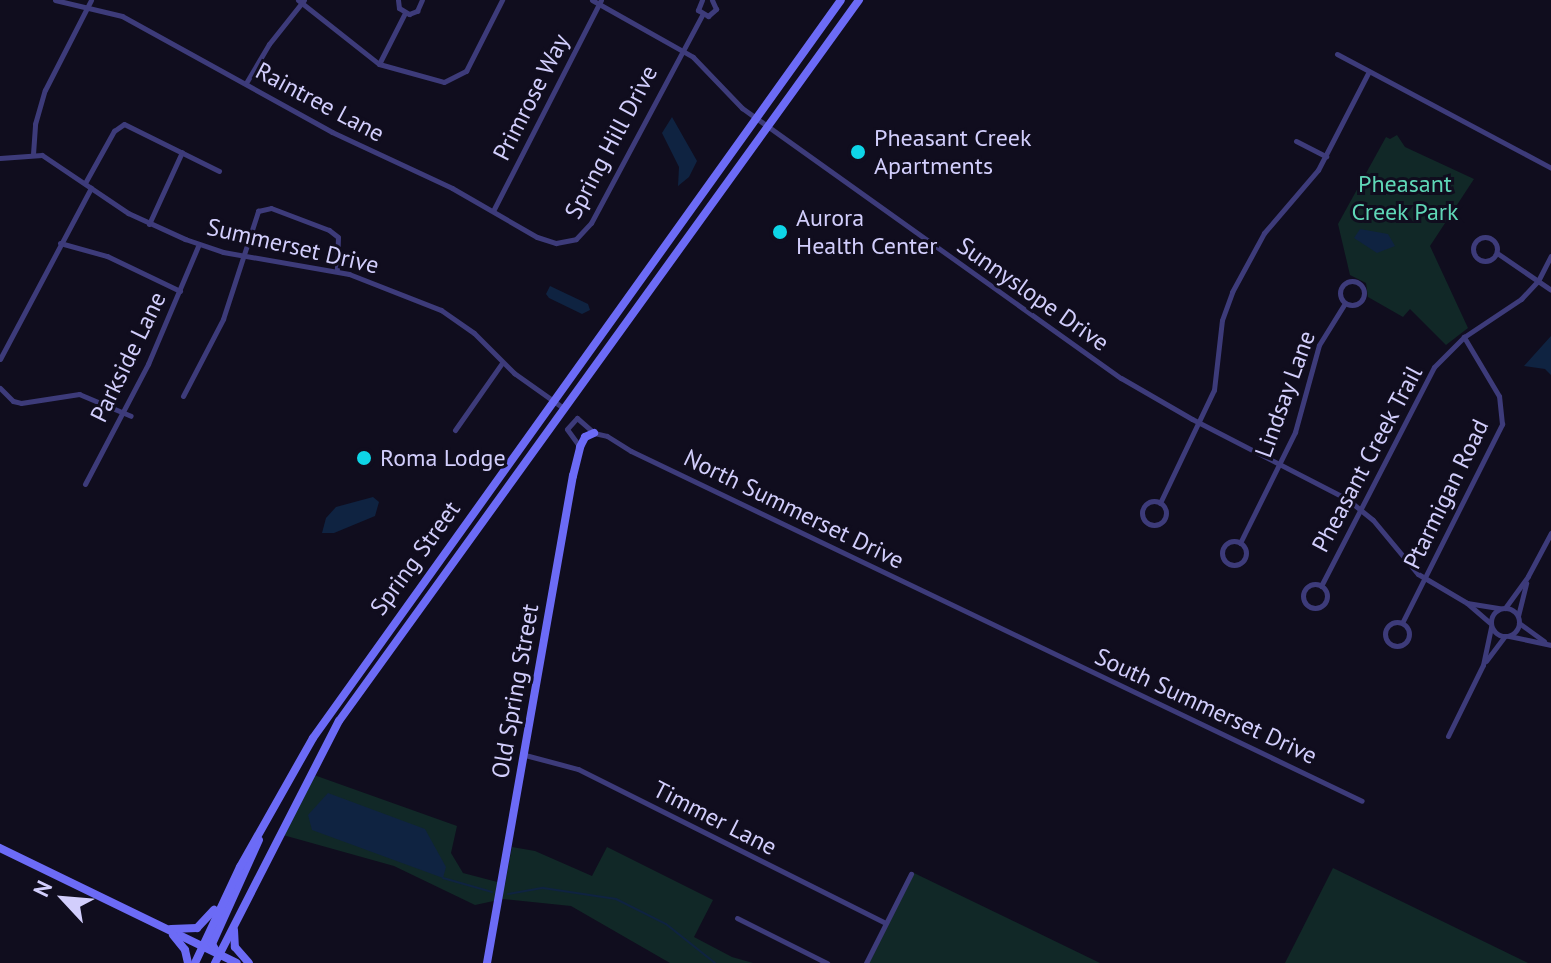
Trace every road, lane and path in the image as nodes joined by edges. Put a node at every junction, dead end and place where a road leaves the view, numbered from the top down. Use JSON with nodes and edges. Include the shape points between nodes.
{"nodes":[{"id":1,"x":55,"y":0,"type":"edge"},
{"id":2,"x":398,"y":0,"type":"edge"},
{"id":3,"x":422,"y":0,"type":"edge"},
{"id":4,"x":502,"y":0,"type":"edge"},
{"id":5,"x":592,"y":0,"type":"edge"},
{"id":6,"x":702,"y":0,"type":"edge"},
{"id":7,"x":712,"y":0,"type":"edge"},
{"id":8,"x":841,"y":0,"type":"edge"},
{"id":9,"x":859,"y":0,"type":"edge"},
{"id":10,"x":301,"y":1,"type":"edge"},
{"id":11,"x":600,"y":2,"type":"edge"},
{"id":12,"x":89,"y":3,"type":"edge"},
{"id":13,"x":405,"y":13,"type":"junction"},
{"id":14,"x":702,"y":15,"type":"junction"},
{"id":15,"x":812,"y":40,"type":"junction"},
{"id":16,"x":681,"y":49,"type":"junction"},
{"id":17,"x":824,"y":50,"type":"junction"},
{"id":18,"x":1337,"y":54,"type":"dead end"},
{"id":19,"x":379,"y":64,"type":"junction"},
{"id":20,"x":1369,"y":71,"type":"junction"},
{"id":21,"x":246,"y":83,"type":"junction"},
{"id":22,"x":755,"y":118,"type":"junction"},
{"id":23,"x":769,"y":127,"type":"junction"},
{"id":24,"x":1296,"y":141,"type":"dead end"},
{"id":25,"x":182,"y":152,"type":"junction"},
{"id":26,"x":33,"y":155,"type":"junction"},
{"id":27,"x":1326,"y":156,"type":"junction"},
{"id":28,"x":0,"y":158,"type":"edge"},
{"id":29,"x":1551,"y":168,"type":"edge"},
{"id":30,"x":219,"y":171,"type":"dead end"},
{"id":31,"x":85,"y":183,"type":"junction"},
{"id":32,"x":91,"y":188,"type":"junction"},
{"id":33,"x":493,"y":211,"type":"junction"},
{"id":34,"x":149,"y":224,"type":"junction"},
{"id":35,"x":60,"y":243,"type":"junction"},
{"id":36,"x":565,"y":243,"type":"joint"},
{"id":37,"x":199,"y":244,"type":"junction"},
{"id":38,"x":1497,"y":253,"type":"junction"},
{"id":39,"x":246,"y":256,"type":"junction"},
{"id":40,"x":1551,"y":256,"type":"edge"},
{"id":41,"x":337,"y":271,"type":"junction"},
{"id":42,"x":1538,"y":281,"type":"junction"},
{"id":43,"x":1551,"y":290,"type":"edge"},
{"id":44,"x":180,"y":291,"type":"junction"},
{"id":45,"x":1345,"y":303,"type":"junction"},
{"id":46,"x":1464,"y":337,"type":"junction"},
{"id":47,"x":0,"y":359,"type":"edge"},
{"id":48,"x":502,"y":363,"type":"junction"},
{"id":49,"x":0,"y":388,"type":"edge"},
{"id":50,"x":183,"y":396,"type":"dead end"},
{"id":51,"x":553,"y":400,"type":"junction"},
{"id":52,"x":562,"y":407,"type":"junction"},
{"id":53,"x":124,"y":412,"type":"junction"},
{"id":54,"x":131,"y":416,"type":"dead end"},
{"id":55,"x":1200,"y":423,"type":"junction"},
{"id":56,"x":455,"y":430,"type":"dead end"},
{"id":57,"x":594,"y":433,"type":"junction"},
{"id":58,"x":580,"y":447,"type":"junction"},
{"id":59,"x":1280,"y":464,"type":"junction"},
{"id":60,"x":85,"y":484,"type":"dead end"},
{"id":61,"x":1160,"y":503,"type":"junction"},
{"id":62,"x":1361,"y":508,"type":"junction"},
{"id":63,"x":1551,"y":533,"type":"edge"},
{"id":64,"x":1240,"y":543,"type":"junction"},
{"id":65,"x":1528,"y":576,"type":"junction"},
{"id":66,"x":1425,"y":580,"type":"junction"},
{"id":67,"x":1321,"y":586,"type":"junction"},
{"id":68,"x":1467,"y":603,"type":"junction"},
{"id":69,"x":1503,"y":608,"type":"junction"},
{"id":70,"x":1518,"y":620,"type":"junction"},
{"id":71,"x":1402,"y":623,"type":"junction"},
{"id":72,"x":1491,"y":625,"type":"junction"},
{"id":73,"x":1507,"y":636,"type":"junction"},
{"id":74,"x":1548,"y":643,"type":"edge"},
{"id":75,"x":1034,"y":645,"type":"joint"},
{"id":76,"x":1483,"y":665,"type":"junction"},
{"id":77,"x":1448,"y":736,"type":"dead end"},
{"id":78,"x":525,"y":755,"type":"junction"},
{"id":79,"x":1362,"y":801,"type":"dead end"},
{"id":80,"x":273,"y":804,"type":"junction"},
{"id":81,"x":0,"y":848,"type":"edge"},
{"id":82,"x":911,"y":874,"type":"dead end"},
{"id":83,"x":228,"y":891,"type":"junction"},
{"id":84,"x":238,"y":915,"type":"junction"},
{"id":85,"x":737,"y":918,"type":"dead end"},
{"id":86,"x":886,"y":923,"type":"junction"},
{"id":87,"x":167,"y":929,"type":"junction"},
{"id":88,"x":202,"y":947,"type":"junction"},
{"id":89,"x":216,"y":959,"type":"edge"},
{"id":90,"x":188,"y":963,"type":"edge"},
{"id":91,"x":195,"y":963,"type":"edge"},
{"id":92,"x":208,"y":963,"type":"edge"},
{"id":93,"x":237,"y":963,"type":"edge"},
{"id":94,"x":249,"y":963,"type":"edge"},
{"id":95,"x":487,"y":963,"type":"edge"},
{"id":96,"x":827,"y":963,"type":"edge"},
{"id":97,"x":866,"y":963,"type":"edge"}],
"edges":[{"from":1,"to":12,"type":"street","name":"Raintree Lane"},
{"from":2,"to":13,"type":"street"},
{"from":3,"to":13,"type":"street","via":[[417,11]]},
{"from":4,"to":19,"type":"street","via":[[469,66],[452,80],[433,81]]},
{"from":5,"to":11,"type":"street","name":"Sunnyslope Drive"},
{"from":6,"to":14,"type":"street"},
{"from":7,"to":14,"type":"street","name":"Spring Hill Drive","via":[[715,12]]},
{"from":8,"to":15,"type":"main road","name":"Spring Street"},
{"from":9,"to":17,"type":"main road","name":"Spring Street"},
{"from":10,"to":19,"type":"street"},
{"from":10,"to":21,"type":"street"},
{"from":11,"to":16,"type":"street","name":"Sunnyslope Drive"},
{"from":11,"to":33,"type":"street","name":"Primrose Way"},
{"from":12,"to":21,"type":"street","name":"Raintree Lane"},
{"from":12,"to":26,"type":"street","via":[[45,90]]},
{"from":13,"to":19,"type":"street"},
{"from":14,"to":16,"type":"street","name":"Spring Hill Drive"},
{"from":15,"to":17,"type":"main road"},
{"from":15,"to":22,"type":"main road","name":"Spring Street"},
{"from":16,"to":22,"type":"street","name":"Sunnyslope Drive"},
{"from":16,"to":36,"type":"street","name":"Spring Hill Drive","via":[[591,223]]},
{"from":17,"to":23,"type":"main road","name":"Spring Street"},
{"from":18,"to":20,"type":"street"},
{"from":20,"to":27,"type":"street"},
{"from":20,"to":29,"type":"street"},
{"from":21,"to":33,"type":"street","name":"Raintree Lane","via":[[343,138]]},
{"from":22,"to":23,"type":"street","name":"Sunnyslope Drive"},
{"from":22,"to":51,"type":"main road","name":"Spring Street"},
{"from":23,"to":52,"type":"main road","name":"Spring Street"},
{"from":23,"to":55,"type":"street","name":"Sunnyslope Drive","via":[[1121,378]]},
{"from":24,"to":27,"type":"street"},
{"from":25,"to":30,"type":"street"},
{"from":25,"to":31,"type":"street","via":[[124,124],[114,131]]},
{"from":25,"to":34,"type":"street"},
{"from":26,"to":28,"type":"street","name":"Summerset Drive"},
{"from":26,"to":31,"type":"street","name":"Summerset Drive","via":[[58,163]]},
{"from":27,"to":55,"type":"street","via":[[1264,233],[1232,292],[1222,320],[1217,380]]},
{"from":31,"to":32,"type":"street","name":"Summerset Drive"},
{"from":32,"to":34,"type":"street","name":"Summerset Drive"},
{"from":32,"to":35,"type":"street"},
{"from":33,"to":36,"type":"street","name":"Raintree Lane","via":[[537,237]]},
{"from":34,"to":37,"type":"street","name":"Summerset Drive"},
{"from":35,"to":44,"type":"street","via":[[107,256]]},
{"from":35,"to":47,"type":"street"},
{"from":37,"to":39,"type":"street","name":"Summerset Drive"},
{"from":37,"to":44,"type":"street","name":"Parkside Lane"},
{"from":38,"to":38,"type":"street","via":[[1492,239],[1483,237],[1474,245],[1481,261]]},
{"from":38,"to":42,"type":"street"},
{"from":39,"to":41,"type":"street","name":"Summerset Drive"},
{"from":39,"to":41,"type":"street","via":[[258,211],[266,208],[338,237]]},
{"from":39,"to":50,"type":"street","via":[[223,319]]},
{"from":40,"to":42,"type":"street","name":"Pheasant Creek Trail"},
{"from":41,"to":48,"type":"street","name":"Summerset Drive","via":[[441,310],[474,333]]},
{"from":42,"to":43,"type":"street"},
{"from":42,"to":46,"type":"street","name":"Pheasant Creek Trail","via":[[1509,309]]},
{"from":44,"to":53,"type":"street","name":"Parkside Lane"},
{"from":45,"to":45,"type":"street","name":"Lindsay Lane","via":[[1362,300],[1358,283],[1343,285],[1340,297]]},
{"from":45,"to":59,"type":"street","name":"Lindsay Lane","via":[[1315,354],[1300,418]]},
{"from":46,"to":62,"type":"street","name":"Pheasant Creek Trail","via":[[1428,376]]},
{"from":46,"to":66,"type":"street","name":"Ptarmigan Road","via":[[1499,396],[1502,424]]},
{"from":48,"to":51,"type":"street","name":"Summerset Drive"},
{"from":48,"to":56,"type":"street"},
{"from":49,"to":53,"type":"street","via":[[21,403],[79,394]]},
{"from":51,"to":52,"type":"street","name":"Summerset Drive"},
{"from":51,"to":80,"type":"main road","name":"Spring Street","via":[[335,705]]},
{"from":52,"to":84,"type":"main road","name":"Spring Street","via":[[339,721]]},
{"from":53,"to":54,"type":"street"},
{"from":53,"to":60,"type":"street","name":"Parkside Lane"},
{"from":55,"to":59,"type":"street","name":"Sunnyslope Drive"},
{"from":55,"to":61,"type":"street"},
{"from":57,"to":58,"type":"main road"},
{"from":57,"to":58,"type":"street","name":"North Summerset Drive","via":[[577,418],[569,422],[567,429]]},
{"from":57,"to":75,"type":"street","name":"North Summerset Drive"},
{"from":58,"to":78,"type":"main road","name":"Old Spring Street"},
{"from":59,"to":62,"type":"street","name":"Sunnyslope Drive"},
{"from":59,"to":64,"type":"street","name":"Lindsay Lane"},
{"from":61,"to":61,"type":"street","via":[[1145,505],[1146,523],[1164,521]]},
{"from":62,"to":66,"type":"street","name":"Sunnyslope Drive"},
{"from":62,"to":67,"type":"street","name":"Pheasant Creek Trail"},
{"from":63,"to":65,"type":"street"},
{"from":64,"to":64,"type":"street","name":"Lindsay Lane","via":[[1223,548],[1226,563],[1244,560],[1246,549]]},
{"from":65,"to":69,"type":"street"},
{"from":65,"to":70,"type":"street"},
{"from":66,"to":68,"type":"street","name":"Sunnyslope Drive"},
{"from":66,"to":71,"type":"street","name":"Ptarmigan Road"},
{"from":67,"to":67,"type":"street","name":"Pheasant Creek Trail","via":[[1304,591],[1307,606],[1325,603],[1327,592]]},
{"from":68,"to":69,"type":"street"},
{"from":68,"to":72,"type":"street"},
{"from":69,"to":70,"type":"street"},
{"from":69,"to":72,"type":"street","via":[[1495,612]]},
{"from":70,"to":73,"type":"street"},
{"from":70,"to":74,"type":"street"},
{"from":71,"to":71,"type":"street","name":"Ptarmigan Road","via":[[1386,629],[1392,646],[1409,637]]},
{"from":72,"to":73,"type":"street","via":[[1498,635]]},
{"from":72,"to":76,"type":"street"},
{"from":73,"to":74,"type":"street"},
{"from":73,"to":76,"type":"street"},
{"from":75,"to":79,"type":"street","name":"South Summerset Drive"},
{"from":76,"to":77,"type":"street"},
{"from":78,"to":86,"type":"street","name":"Timmer Lane","via":[[578,769]]},
{"from":78,"to":95,"type":"main road","name":"Old Spring Street"},
{"from":80,"to":83,"type":"main road","name":"Spring Street"},
{"from":80,"to":89,"type":"main road","via":[[212,944]]},
{"from":81,"to":87,"type":"main road"},
{"from":82,"to":86,"type":"street"},
{"from":83,"to":87,"type":"main road","via":[[197,928]]},
{"from":83,"to":88,"type":"main road","name":"Spring Street"},
{"from":84,"to":89,"type":"main road","name":"Spring Street"},
{"from":84,"to":94,"type":"main road","via":[[233,940]]},
{"from":85,"to":96,"type":"street"},
{"from":86,"to":97,"type":"street"},
{"from":87,"to":88,"type":"main road"},
{"from":87,"to":90,"type":"main road","via":[[181,943]]},
{"from":88,"to":89,"type":"main road"},
{"from":88,"to":91,"type":"main road","name":"Spring Street"},
{"from":88,"to":92,"type":"main road"},
{"from":89,"to":93,"type":"main road"}]}
